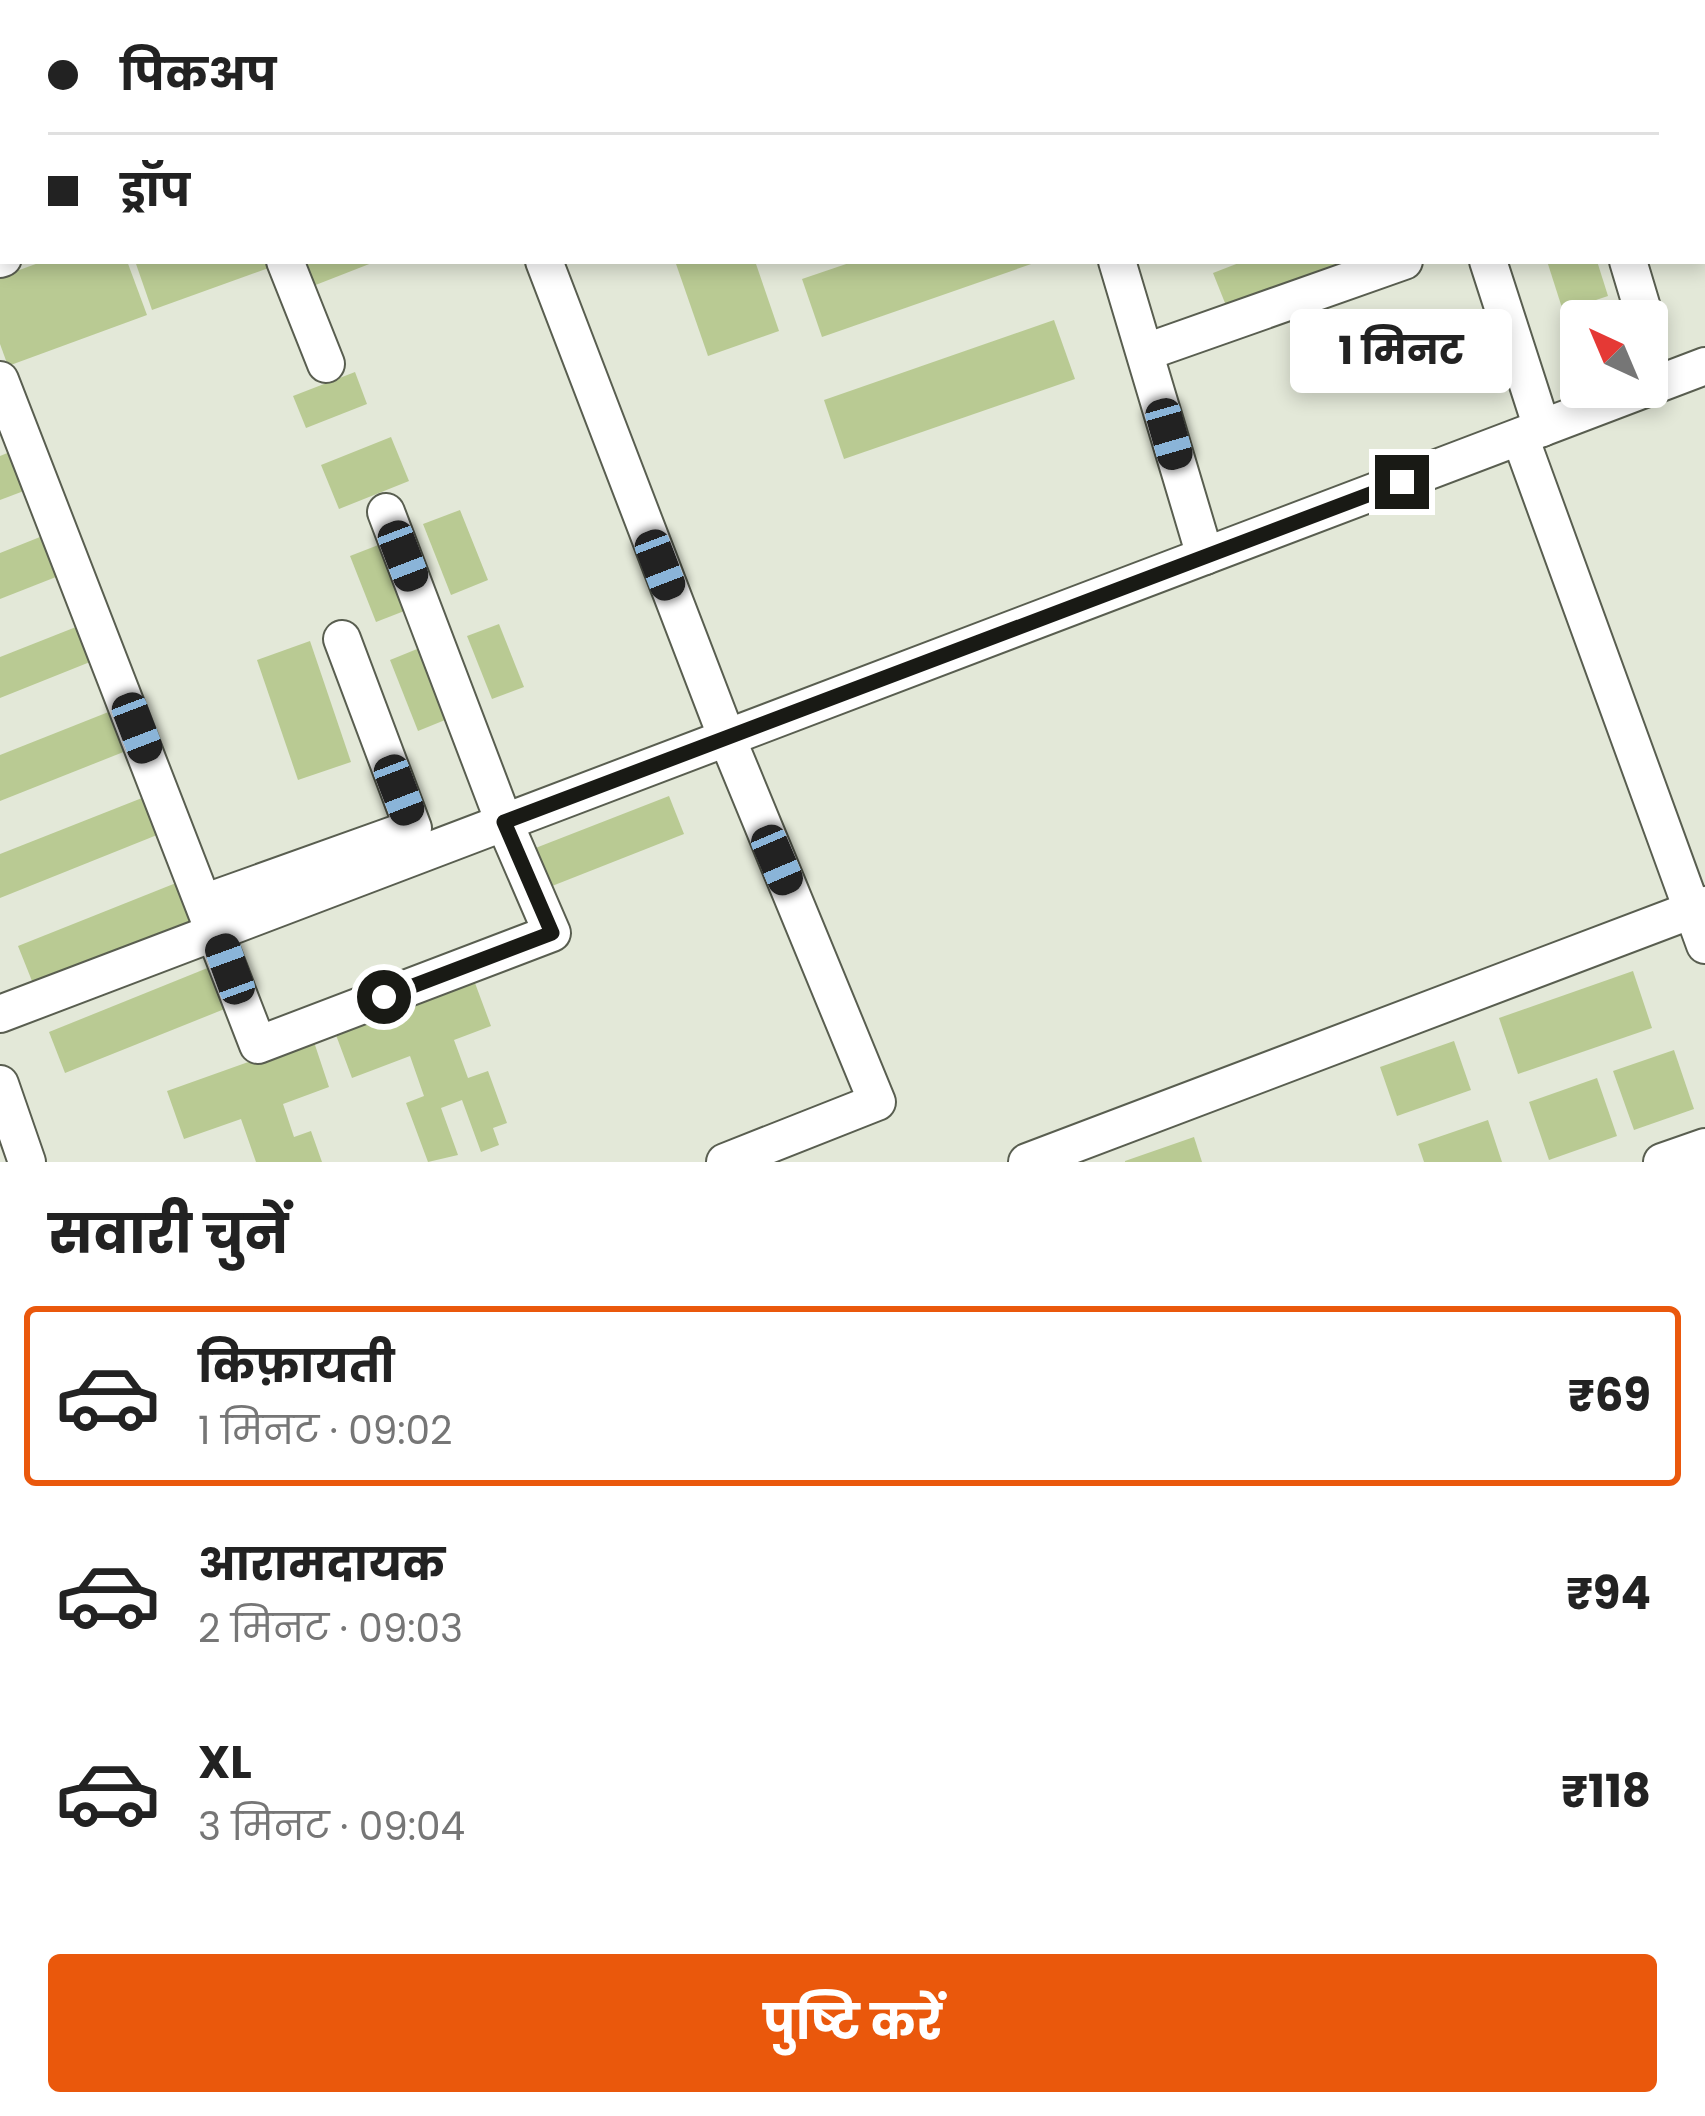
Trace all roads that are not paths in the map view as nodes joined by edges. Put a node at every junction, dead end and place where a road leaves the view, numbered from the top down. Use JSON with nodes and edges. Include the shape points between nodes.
{"nodes":[{"id":1,"x":285,"y":264,"type":"edge"},
{"id":2,"x":545,"y":264,"type":"edge"},
{"id":3,"x":1118,"y":264,"type":"edge"},
{"id":4,"x":1395,"y":264,"type":"edge"},
{"id":5,"x":1489,"y":264,"type":"edge"},
{"id":6,"x":1629,"y":264,"type":"edge"},
{"id":7,"x":1639,"y":300,"type":"edge"},
{"id":8,"x":1146,"y":352,"type":"junction"},
{"id":9,"x":326,"y":364,"type":"dead end"},
{"id":10,"x":1705,"y":366,"type":"edge"},
{"id":11,"x":0,"y":380,"type":"edge"},
{"id":12,"x":1668,"y":380,"type":"edge"},
{"id":13,"x":1596,"y":408,"type":"edge"},
{"id":14,"x":1531,"y":433,"type":"junction"},
{"id":15,"x":386,"y":512,"type":"dead end"},
{"id":16,"x":1205,"y":556,"type":"junction"},
{"id":17,"x":342,"y":639,"type":"dead end"},
{"id":18,"x":727,"y":738,"type":"junction"},
{"id":19,"x":504,"y":822,"type":"junction"},
{"id":20,"x":1699,"y":908,"type":"edge"},
{"id":21,"x":211,"y":917,"type":"junction"},
{"id":22,"x":1705,"y":945,"type":"edge"},
{"id":23,"x":0,"y":1014,"type":"edge"},
{"id":24,"x":0,"y":1084,"type":"edge"},
{"id":25,"x":1705,"y":1148,"type":"edge"},
{"id":26,"x":28,"y":1162,"type":"edge"},
{"id":27,"x":724,"y":1162,"type":"edge"},
{"id":28,"x":1027,"y":1162,"type":"edge"},
{"id":29,"x":1662,"y":1162,"type":"edge"}],
"edges":[{"from":1,"to":9,"type":"street"},
{"from":2,"to":18,"type":"street"},
{"from":3,"to":8,"type":"street"},
{"from":4,"to":8,"type":"street"},
{"from":5,"to":14,"type":"street"},
{"from":6,"to":7,"type":"street"},
{"from":8,"to":16,"type":"street"},
{"from":10,"to":12,"type":"street"},
{"from":11,"to":21,"type":"street"},
{"from":13,"to":14,"type":"street"},
{"from":14,"to":16,"type":"street"},
{"from":14,"to":20,"type":"street"},
{"from":15,"to":19,"type":"street"},
{"from":16,"to":18,"type":"street"},
{"from":17,"to":21,"type":"street","via":[[413,827]]},
{"from":18,"to":19,"type":"street"},
{"from":18,"to":27,"type":"street","via":[[877,1102]]},
{"from":19,"to":21,"type":"street"},
{"from":19,"to":21,"type":"street","via":[[552,933],[258,1045]]},
{"from":20,"to":22,"type":"street"},
{"from":20,"to":28,"type":"street"},
{"from":21,"to":23,"type":"street"},
{"from":24,"to":26,"type":"street"},
{"from":25,"to":29,"type":"street"}]}
